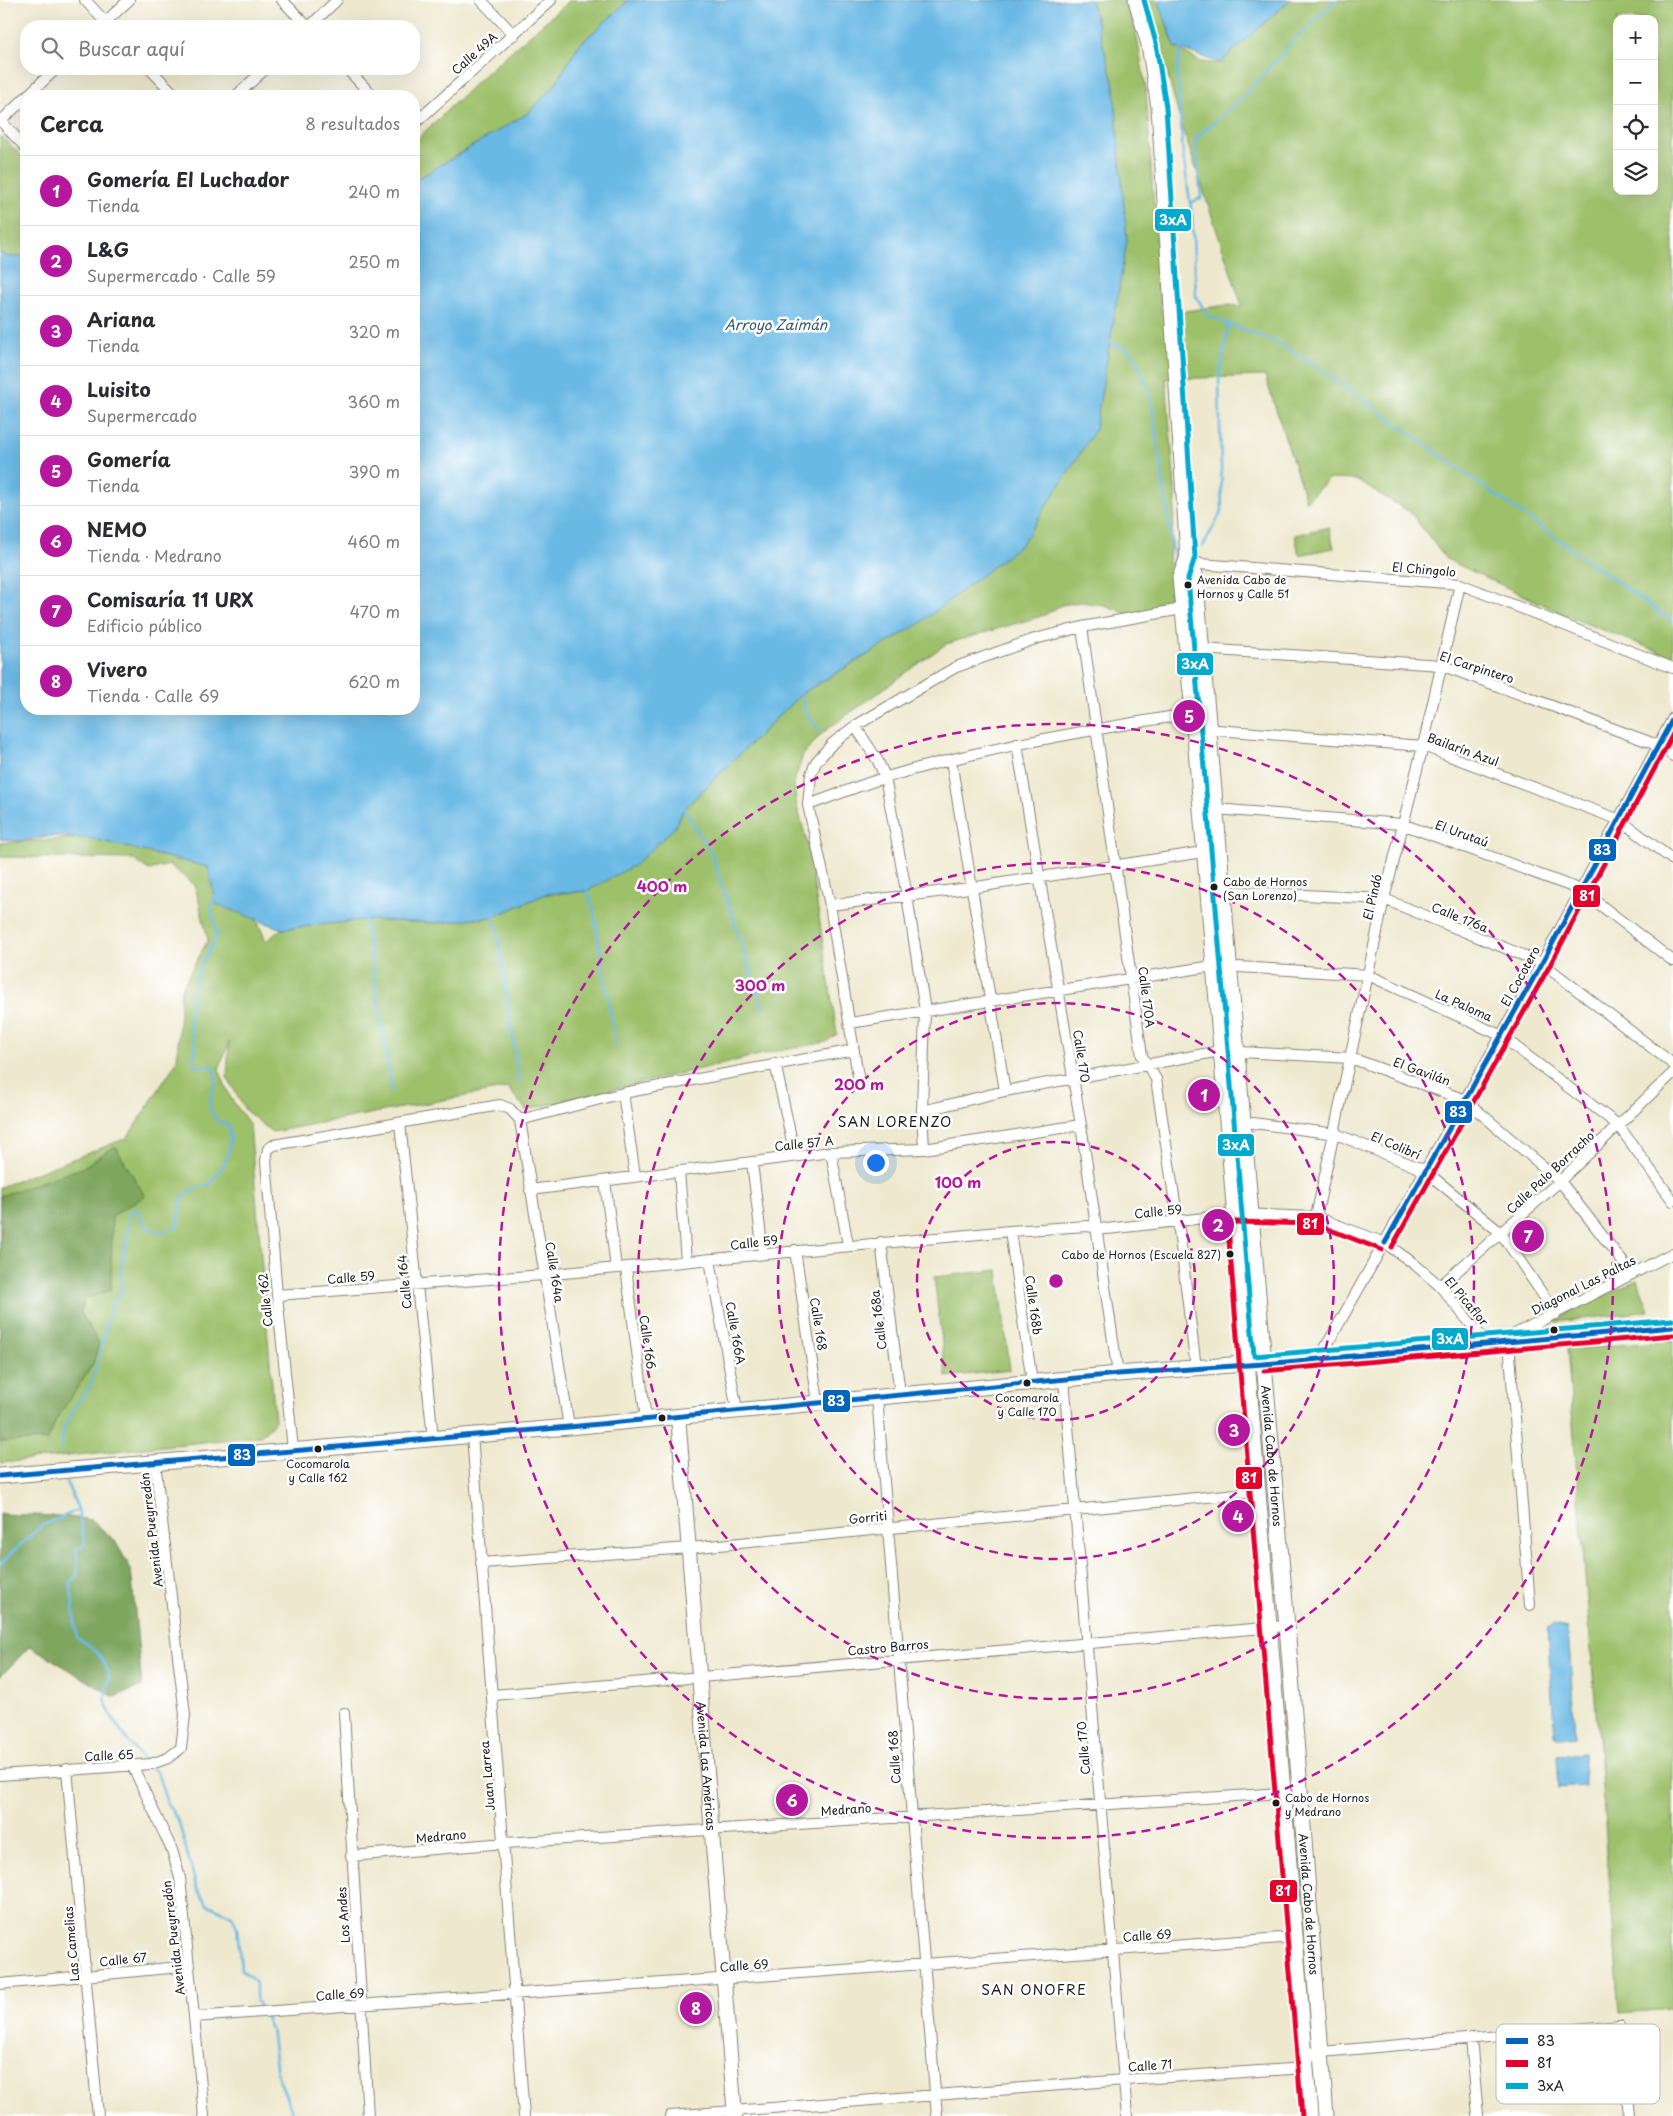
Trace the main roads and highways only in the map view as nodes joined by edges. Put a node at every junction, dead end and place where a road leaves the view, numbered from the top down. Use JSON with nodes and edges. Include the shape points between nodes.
{"nodes":[{"id":1,"x":1136,"y":0,"type":"edge"},
{"id":2,"x":1188,"y":557,"type":"junction"},
{"id":3,"x":1673,"y":1327,"type":"edge"},
{"id":4,"x":1247,"y":1364,"type":"junction"},
{"id":5,"x":1263,"y":1364,"type":"junction"},
{"id":6,"x":678,"y":1416,"type":"junction"},
{"id":7,"x":0,"y":1476,"type":"edge"},
{"id":8,"x":734,"y":2113,"type":"edge"},
{"id":9,"x":1310,"y":2116,"type":"edge"},
{"id":10,"x":1326,"y":2116,"type":"edge"}],
"edges":[{"from":1,"to":2,"type":"main road","name":"Avenida Cabo de Hornos","via":[[1150,44],[1159,107]]},
{"from":2,"to":4,"type":"main road","name":"Avenida Cabo de Hornos","via":[[1180,578],[1182,609]]},
{"from":2,"to":5,"type":"main road","name":"Avenida Cabo de Hornos","via":[[1195,574]]},
{"from":3,"to":5,"type":"main road"},
{"from":4,"to":5,"type":"main road"},
{"from":4,"to":6,"type":"main road"},
{"from":4,"to":9,"type":"main road","name":"Avenida Cabo de Hornos"},
{"from":5,"to":10,"type":"main road","name":"Avenida Cabo de Hornos"},
{"from":6,"to":7,"type":"main road"},
{"from":6,"to":8,"type":"main road","name":"Avenida Las Américas"}]}
